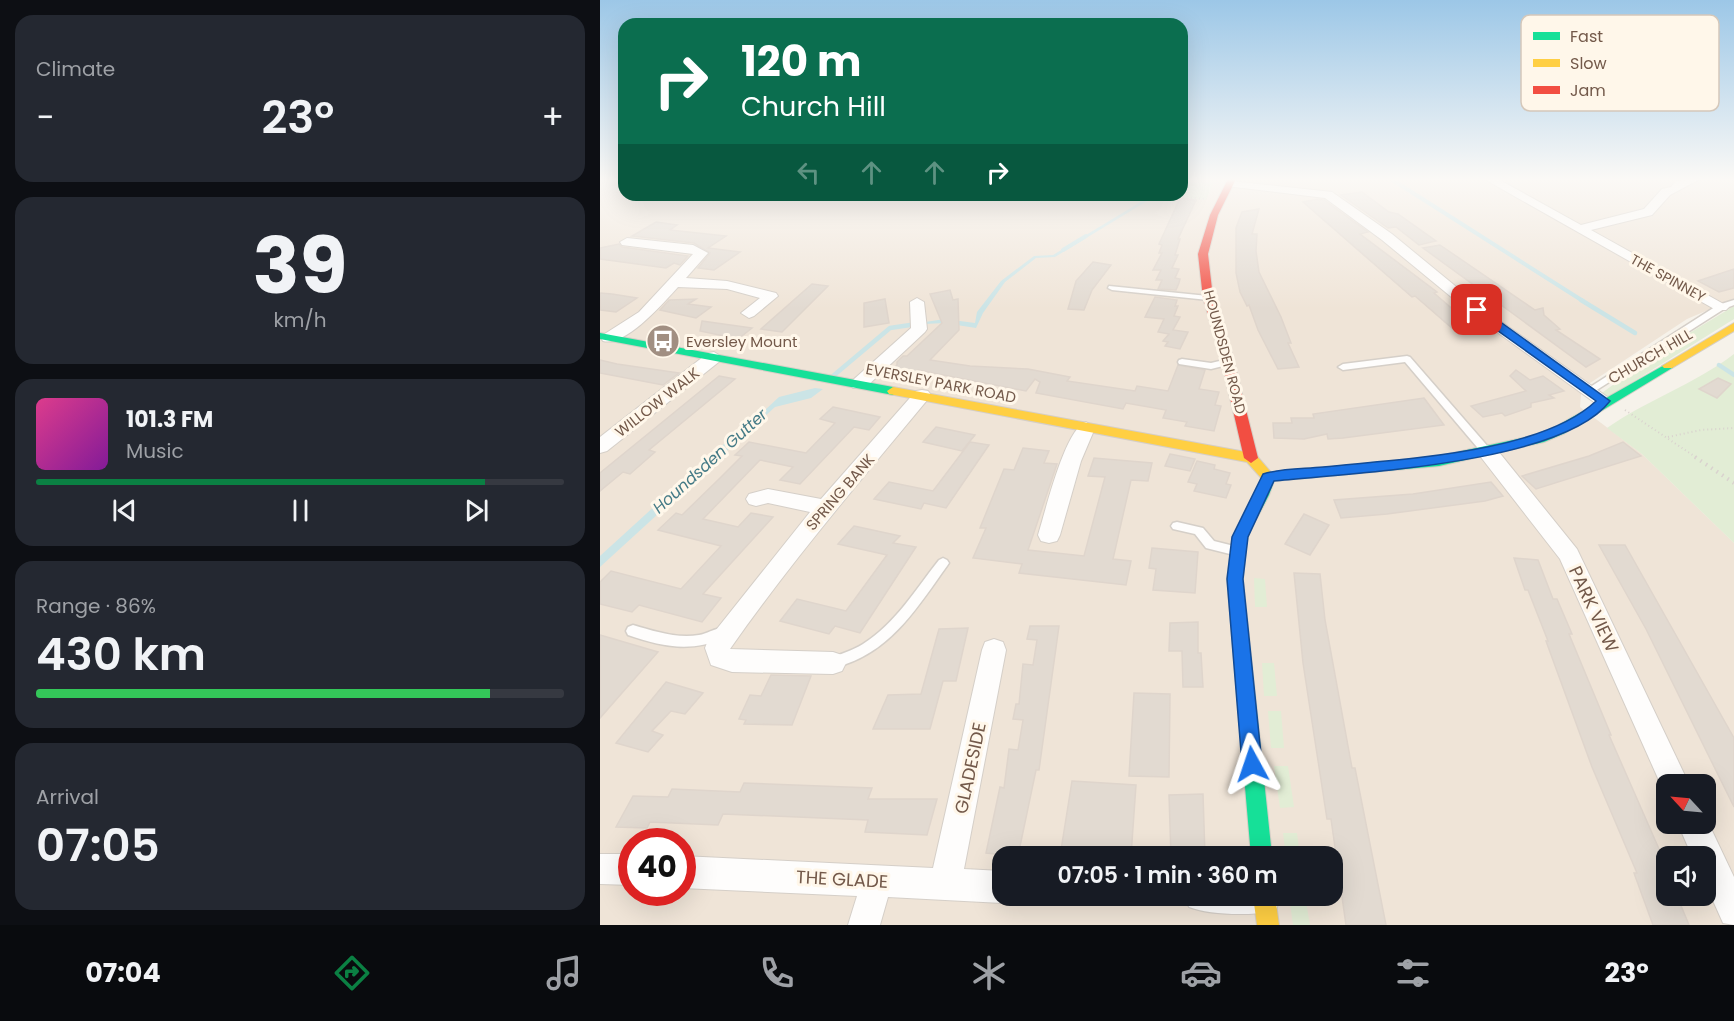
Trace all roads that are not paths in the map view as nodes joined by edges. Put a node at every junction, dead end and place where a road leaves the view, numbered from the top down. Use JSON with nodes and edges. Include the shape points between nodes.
{"nodes":[{"id":1,"x":1212,"y":222,"type":"edge"},
{"id":2,"x":1366,"y":222,"type":"edge"},
{"id":3,"x":1568,"y":222,"type":"edge"},
{"id":4,"x":1607,"y":222,"type":"edge"},
{"id":5,"x":1580,"y":229,"type":"junction"},
{"id":6,"x":627,"y":242,"type":"dead end"},
{"id":7,"x":675,"y":282,"type":"junction"},
{"id":8,"x":1112,"y":288,"type":"dead end"},
{"id":9,"x":1208,"y":298,"type":"junction"},
{"id":10,"x":917,"y":303,"type":"dead end"},
{"id":11,"x":1728,"y":304,"type":"edge"},
{"id":12,"x":749,"y":313,"type":"dead end"},
{"id":13,"x":1734,"y":326,"type":"edge"},
{"id":14,"x":605,"y":337,"type":"edge"},
{"id":15,"x":714,"y":357,"type":"junction"},
{"id":16,"x":1182,"y":362,"type":"dead end"},
{"id":17,"x":1228,"y":362,"type":"junction"},
{"id":18,"x":1343,"y":366,"type":"dead end"},
{"id":19,"x":859,"y":384,"type":"junction"},
{"id":20,"x":922,"y":396,"type":"junction"},
{"id":21,"x":1596,"y":396,"type":"junction"},
{"id":22,"x":1086,"y":428,"type":"junction"},
{"id":23,"x":600,"y":447,"type":"edge"},
{"id":24,"x":1487,"y":451,"type":"junction"},
{"id":25,"x":1251,"y":458,"type":"junction"},
{"id":26,"x":1268,"y":477,"type":"junction"},
{"id":27,"x":763,"y":492,"type":"dead end"},
{"id":28,"x":826,"y":507,"type":"junction"},
{"id":29,"x":1177,"y":526,"type":"dead end"},
{"id":30,"x":1049,"y":535,"type":"dead end"},
{"id":31,"x":1238,"y":551,"type":"junction"},
{"id":32,"x":943,"y":563,"type":"dead end"},
{"id":33,"x":736,"y":622,"type":"junction"},
{"id":34,"x":633,"y":631,"type":"dead end"},
{"id":35,"x":994,"y":650,"type":"dead end"},
{"id":36,"x":833,"y":663,"type":"joint"},
{"id":37,"x":1670,"y":774,"type":"edge"},
{"id":38,"x":1698,"y":834,"type":"edge"},
{"id":39,"x":1260,"y":846,"type":"edge"},
{"id":40,"x":600,"y":869,"type":"edge"},
{"id":41,"x":618,"y":870,"type":"edge"},
{"id":42,"x":696,"y":873,"type":"edge"},
{"id":43,"x":877,"y":880,"type":"junction"},
{"id":44,"x":945,"y":885,"type":"junction"},
{"id":45,"x":992,"y":887,"type":"edge"},
{"id":46,"x":1734,"y":912,"type":"edge"},
{"id":47,"x":864,"y":925,"type":"edge"}],
"edges":[{"from":1,"to":9,"type":"street","name":"HOUNDSDEN ROAD","via":[[1203,254]]},
{"from":2,"to":21,"type":"street","via":[[1477,310]]},
{"from":3,"to":5,"type":"street","name":"THE SPINNEY"},
{"from":4,"to":5,"type":"street"},
{"from":5,"to":11,"type":"street","name":"THE SPINNEY"},
{"from":6,"to":7,"type":"street","via":[[701,253]]},
{"from":7,"to":12,"type":"street","via":[[727,285],[771,296]]},
{"from":7,"to":14,"type":"street","via":[[644,315]]},
{"from":8,"to":9,"type":"lane"},
{"from":9,"to":17,"type":"street","name":"HOUNDSDEN ROAD"},
{"from":10,"to":19,"type":"street","via":[[919,329]]},
{"from":11,"to":21,"type":"lane"},
{"from":13,"to":21,"type":"street","name":"CHURCH HILL","via":[[1618,396]]},
{"from":14,"to":15,"type":"street","name":"EVERSLEY PARK ROAD"},
{"from":15,"to":19,"type":"street","name":"EVERSLEY PARK ROAD"},
{"from":15,"to":23,"type":"street","name":"WILLOW WALK"},
{"from":16,"to":17,"type":"lane","via":[[1211,366]]},
{"from":17,"to":25,"type":"street","name":"HOUNDSDEN ROAD"},
{"from":18,"to":24,"type":"lane","via":[[1407,359]]},
{"from":19,"to":20,"type":"street","name":"EVERSLEY PARK ROAD"},
{"from":20,"to":22,"type":"street","name":"EVERSLEY PARK ROAD"},
{"from":20,"to":28,"type":"street","name":"SPRING BANK"},
{"from":21,"to":24,"type":"street","name":"CHURCH HILL","via":[[1594,410],[1542,438]]},
{"from":22,"to":25,"type":"street","name":"EVERSLEY PARK ROAD"},
{"from":22,"to":30,"type":"street","via":[[1071,461]]},
{"from":24,"to":26,"type":"street","name":"CHURCH HILL","via":[[1372,468]]},
{"from":24,"to":37,"type":"street","name":"PARK VIEW","via":[[1569,555]]},
{"from":25,"to":26,"type":"street"},
{"from":26,"to":31,"type":"street","via":[[1247,520]]},
{"from":27,"to":28,"type":"street"},
{"from":28,"to":33,"type":"street","name":"SPRING BANK"},
{"from":29,"to":31,"type":"lane","via":[[1199,531],[1210,545]]},
{"from":31,"to":39,"type":"street","via":[[1235,579]]},
{"from":32,"to":36,"type":"lane","via":[[874,646],[854,658]]},
{"from":33,"to":34,"type":"lane","via":[[716,636],[686,643]]},
{"from":33,"to":36,"type":"street","name":"SPRING BANK","via":[[717,648],[726,660]]},
{"from":35,"to":44,"type":"street","name":"GLADESIDE"},
{"from":38,"to":46,"type":"street"},
{"from":40,"to":41,"type":"street"},
{"from":42,"to":43,"type":"street","name":"THE GLADE"},
{"from":43,"to":44,"type":"street","name":"THE GLADE"},
{"from":43,"to":47,"type":"street"},
{"from":44,"to":45,"type":"street","name":"THE GLADE"}]}
